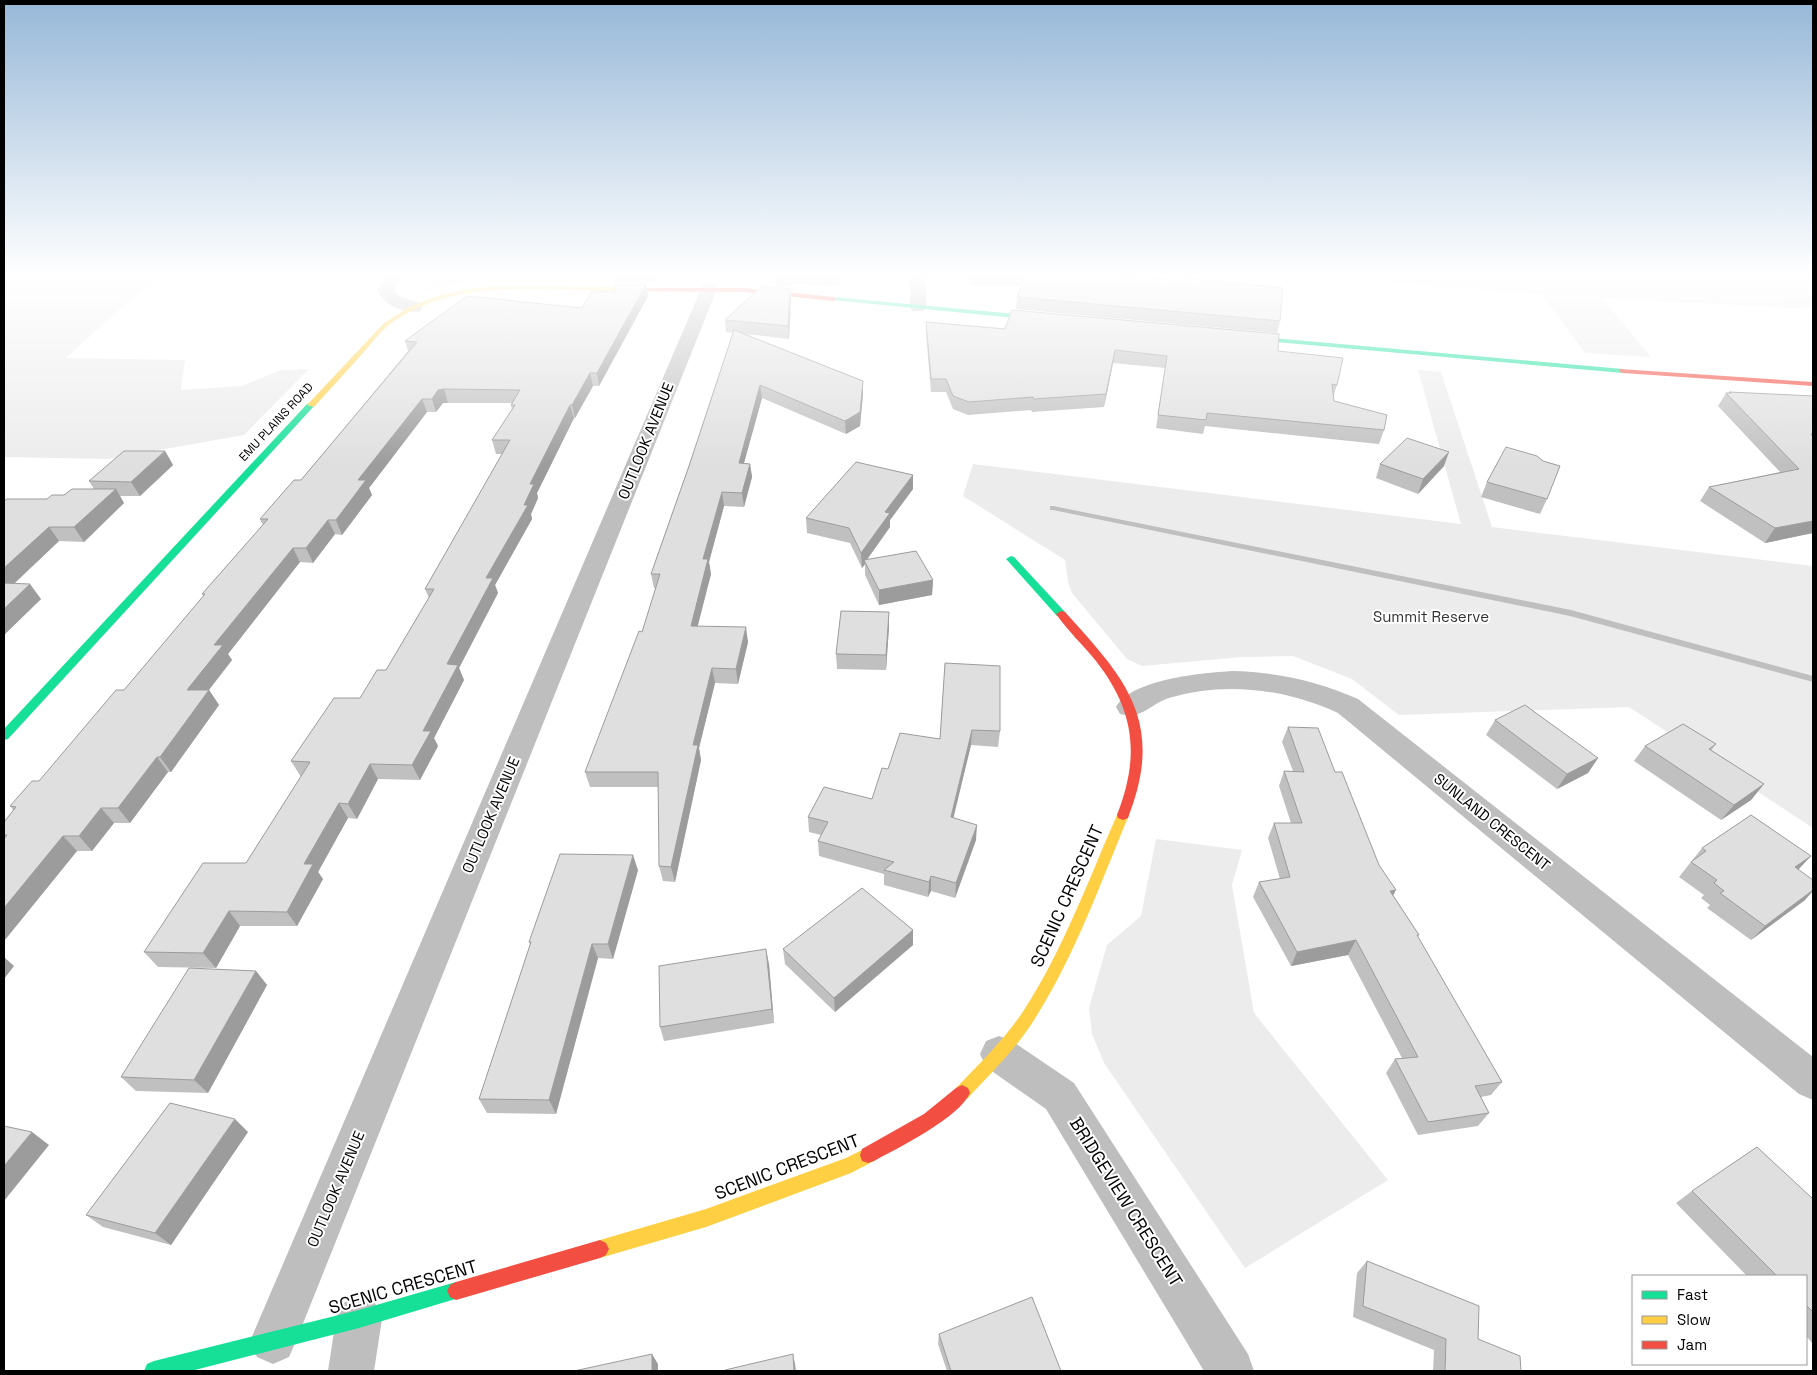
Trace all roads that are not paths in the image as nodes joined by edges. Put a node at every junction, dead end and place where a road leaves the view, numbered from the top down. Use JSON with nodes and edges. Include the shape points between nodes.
{"nodes":[{"id":1,"x":373,"y":338,"type":"edge"},
{"id":2,"x":689,"y":338,"type":"edge"},
{"id":3,"x":1252,"y":338,"type":"edge"},
{"id":4,"x":1813,"y":384,"type":"edge"},
{"id":5,"x":1011,"y":559,"type":"dead end"},
{"id":6,"x":1130,"y":707,"type":"junction"},
{"id":7,"x":4,"y":736,"type":"edge"},
{"id":8,"x":998,"y":1054,"type":"junction"},
{"id":9,"x":1813,"y":1081,"type":"edge"},
{"id":10,"x":359,"y":1319,"type":"junction"},
{"id":11,"x":273,"y":1341,"type":"junction"},
{"id":12,"x":154,"y":1371,"type":"edge"},
{"id":13,"x":351,"y":1371,"type":"edge"},
{"id":14,"x":1231,"y":1371,"type":"edge"}],
"edges":[{"from":1,"to":7,"type":"street","name":"EMU PLAINS ROAD"},
{"from":2,"to":11,"type":"street","name":"OUTLOOK AVENUE"},
{"from":3,"to":4,"type":"street","via":[[1576,368]]},
{"from":5,"to":6,"type":"street","name":"SCENIC CRESCENT","via":[[1079,634],[1114,679]]},
{"from":6,"to":8,"type":"street","name":"SCENIC CRESCENT","via":[[1137,747],[1126,808],[1053,974],[1028,1016]]},
{"from":6,"to":9,"type":"street","name":"SUNLAND CRESCENT","via":[[1159,692],[1232,680],[1289,684],[1330,696],[1348,706]]},
{"from":8,"to":10,"type":"street","name":"SCENIC CRESCENT","via":[[953,1102],[912,1131],[851,1165],[706,1218]]},
{"from":8,"to":14,"type":"street","name":"BRIDGEVIEW CRESCENT","via":[[1060,1096]]},
{"from":10,"to":11,"type":"street","name":"SCENIC CRESCENT"},
{"from":10,"to":13,"type":"street"},
{"from":11,"to":12,"type":"street","name":"SCENIC CRESCENT"}]}
